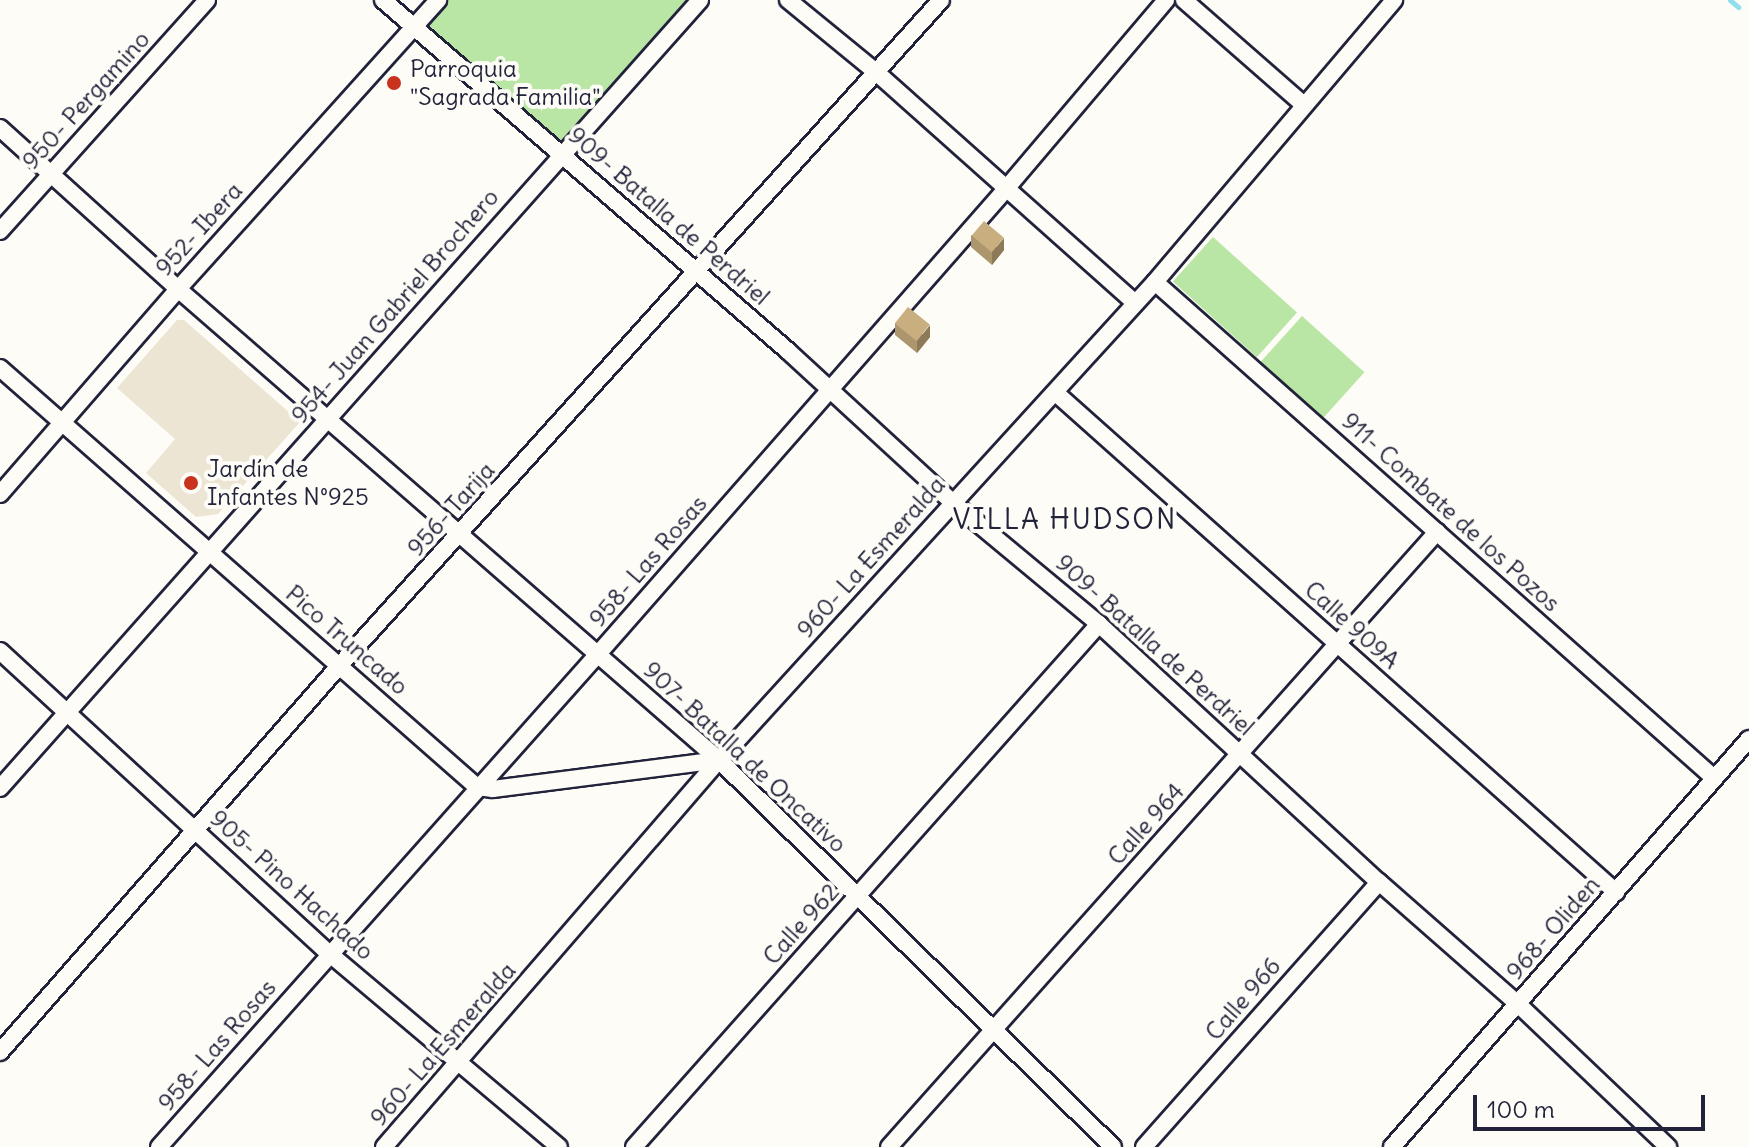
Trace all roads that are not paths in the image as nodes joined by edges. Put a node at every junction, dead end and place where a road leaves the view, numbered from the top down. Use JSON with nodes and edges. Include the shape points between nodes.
{"nodes":[{"id":1,"x":207,"y":0,"type":"edge"},
{"id":2,"x":383,"y":0,"type":"edge"},
{"id":3,"x":438,"y":0,"type":"edge"},
{"id":4,"x":700,"y":0,"type":"edge"},
{"id":5,"x":788,"y":0,"type":"edge"},
{"id":6,"x":941,"y":0,"type":"edge"},
{"id":7,"x":1166,"y":0,"type":"edge"},
{"id":8,"x":1184,"y":0,"type":"edge"},
{"id":9,"x":1394,"y":0,"type":"edge"},
{"id":10,"x":415,"y":26,"type":"junction"},
{"id":11,"x":876,"y":72,"type":"junction"},
{"id":12,"x":1304,"y":105,"type":"junction"},
{"id":13,"x":0,"y":128,"type":"edge"},
{"id":14,"x":560,"y":154,"type":"junction"},
{"id":15,"x":52,"y":175,"type":"junction"},
{"id":16,"x":1005,"y":190,"type":"junction"},
{"id":17,"x":0,"y":231,"type":"edge"},
{"id":18,"x":696,"y":273,"type":"junction"},
{"id":19,"x":1155,"y":282,"type":"junction"},
{"id":20,"x":178,"y":289,"type":"junction"},
{"id":21,"x":1135,"y":303,"type":"junction"},
{"id":22,"x":0,"y":368,"type":"edge"},
{"id":23,"x":830,"y":389,"type":"junction"},
{"id":24,"x":1057,"y":394,"type":"junction"},
{"id":25,"x":328,"y":419,"type":"junction"},
{"id":26,"x":64,"y":424,"type":"junction"},
{"id":27,"x":0,"y":494,"type":"edge"},
{"id":28,"x":952,"y":502,"type":"junction"},
{"id":29,"x":1437,"y":532,"type":"junction"},
{"id":30,"x":462,"y":533,"type":"junction"},
{"id":31,"x":209,"y":552,"type":"junction"},
{"id":32,"x":1099,"y":624,"type":"junction"},
{"id":33,"x":1337,"y":645,"type":"junction"},
{"id":34,"x":0,"y":651,"type":"edge"},
{"id":35,"x":598,"y":654,"type":"junction"},
{"id":36,"x":340,"y":665,"type":"junction"},
{"id":37,"x":68,"y":710,"type":"junction"},
{"id":38,"x":1749,"y":739,"type":"edge"},
{"id":39,"x":1240,"y":754,"type":"junction"},
{"id":40,"x":719,"y":760,"type":"junction"},
{"id":41,"x":1714,"y":778,"type":"junction"},
{"id":42,"x":477,"y":787,"type":"junction"},
{"id":43,"x":0,"y":788,"type":"edge"},
{"id":44,"x":194,"y":829,"type":"junction"},
{"id":45,"x":1379,"y":882,"type":"junction"},
{"id":46,"x":1616,"y":892,"type":"junction"},
{"id":47,"x":857,"y":897,"type":"junction"},
{"id":48,"x":330,"y":954,"type":"junction"},
{"id":49,"x":1519,"y":1005,"type":"junction"},
{"id":50,"x":993,"y":1032,"type":"junction"},
{"id":51,"x":0,"y":1052,"type":"edge"},
{"id":52,"x":459,"y":1064,"type":"junction"},
{"id":53,"x":159,"y":1147,"type":"edge"},
{"id":54,"x":384,"y":1147,"type":"edge"},
{"id":55,"x":559,"y":1147,"type":"edge"},
{"id":56,"x":634,"y":1147,"type":"edge"},
{"id":57,"x":889,"y":1147,"type":"edge"},
{"id":58,"x":1113,"y":1147,"type":"edge"},
{"id":59,"x":1144,"y":1147,"type":"edge"},
{"id":60,"x":1392,"y":1147,"type":"edge"},
{"id":61,"x":1668,"y":1147,"type":"edge"}],
"edges":[{"from":1,"to":15,"type":"street","name":"950- Pergamino"},
{"from":2,"to":10,"type":"street","name":"909- Batalla de Perdriel"},
{"from":3,"to":10,"type":"street","name":"952- Ibera"},
{"from":4,"to":14,"type":"street","name":"954- Juan Gabriel Brochero"},
{"from":5,"to":11,"type":"street"},
{"from":6,"to":11,"type":"street","name":"956- Tarija"},
{"from":7,"to":16,"type":"street","name":"958- Las Rosas"},
{"from":8,"to":12,"type":"street"},
{"from":9,"to":12,"type":"street","name":"960- La Esmeralda"},
{"from":10,"to":14,"type":"street","name":"909- Batalla de Perdriel"},
{"from":10,"to":20,"type":"street","name":"952- Ibera"},
{"from":11,"to":16,"type":"street"},
{"from":11,"to":18,"type":"street","name":"956- Tarija"},
{"from":12,"to":19,"type":"street","name":"960- La Esmeralda"},
{"from":13,"to":15,"type":"street"},
{"from":14,"to":18,"type":"street","name":"909- Batalla de Perdriel"},
{"from":14,"to":25,"type":"street","name":"954- Juan Gabriel Brochero"},
{"from":15,"to":17,"type":"street","name":"950- Pergamino"},
{"from":15,"to":20,"type":"street"},
{"from":16,"to":21,"type":"street"},
{"from":16,"to":23,"type":"street","name":"958- Las Rosas"},
{"from":18,"to":23,"type":"street","name":"909- Batalla de Perdriel"},
{"from":18,"to":30,"type":"street","name":"956- Tarija"},
{"from":19,"to":21,"type":"street","name":"960- La Esmeralda"},
{"from":19,"to":29,"type":"street","name":"911- Combate de los Pozos"},
{"from":20,"to":25,"type":"street","name":"907- Batalla de Oncativo"},
{"from":20,"to":26,"type":"street","name":"952- Ibera"},
{"from":21,"to":24,"type":"street","name":"960- La Esmeralda"},
{"from":22,"to":26,"type":"street","name":"Pico Truncado"},
{"from":23,"to":28,"type":"street","name":"909- Batalla de Perdriel"},
{"from":23,"to":35,"type":"street","name":"958- Las Rosas"},
{"from":24,"to":28,"type":"street","name":"960- La Esmeralda"},
{"from":24,"to":33,"type":"street","name":"Calle 909A"},
{"from":25,"to":30,"type":"street","name":"907- Batalla de Oncativo"},
{"from":25,"to":31,"type":"street","name":"954- Juan Gabriel Brochero"},
{"from":26,"to":27,"type":"street","name":"952- Ibera"},
{"from":26,"to":31,"type":"street","name":"Pico Truncado"},
{"from":28,"to":32,"type":"street","name":"909- Batalla de Perdriel"},
{"from":28,"to":40,"type":"street","name":"960- La Esmeralda"},
{"from":29,"to":33,"type":"street","name":"Calle 964"},
{"from":29,"to":41,"type":"street","name":"911- Combate de los Pozos"},
{"from":30,"to":35,"type":"street","name":"907- Batalla de Oncativo"},
{"from":30,"to":36,"type":"street","name":"956- Tarija"},
{"from":31,"to":36,"type":"street","name":"Pico Truncado"},
{"from":31,"to":37,"type":"street","name":"954- Juan Gabriel Brochero"},
{"from":32,"to":39,"type":"street","name":"909- Batalla de Perdriel"},
{"from":32,"to":47,"type":"street","name":"Calle 962"},
{"from":33,"to":39,"type":"street","name":"Calle 964"},
{"from":33,"to":46,"type":"street","name":"Calle 909A"},
{"from":34,"to":37,"type":"street","name":"905- Pino Hachado"},
{"from":35,"to":40,"type":"street","name":"907- Batalla de Oncativo"},
{"from":35,"to":42,"type":"street","name":"958- Las Rosas"},
{"from":36,"to":42,"type":"street","name":"Pico Truncado"},
{"from":36,"to":44,"type":"street","name":"956- Tarija"},
{"from":37,"to":43,"type":"street","name":"954- Juan Gabriel Brochero"},
{"from":37,"to":44,"type":"street","name":"905- Pino Hachado"},
{"from":38,"to":41,"type":"street","name":"968- Oliden"},
{"from":39,"to":45,"type":"street","name":"909- Batalla de Perdriel"},
{"from":39,"to":50,"type":"street","name":"Calle 964"},
{"from":40,"to":42,"type":"street"},
{"from":40,"to":47,"type":"street","name":"907- Batalla de Oncativo"},
{"from":40,"to":52,"type":"street","name":"960- La Esmeralda"},
{"from":41,"to":46,"type":"street","name":"968- Oliden"},
{"from":42,"to":48,"type":"street","name":"958- Las Rosas"},
{"from":44,"to":48,"type":"street","name":"905- Pino Hachado"},
{"from":44,"to":51,"type":"street","name":"956- Tarija"},
{"from":45,"to":49,"type":"street","name":"909- Batalla de Perdriel"},
{"from":45,"to":59,"type":"street","name":"Calle 966"},
{"from":46,"to":49,"type":"street","name":"968- Oliden"},
{"from":47,"to":50,"type":"street","name":"907- Batalla de Oncativo"},
{"from":47,"to":56,"type":"street","name":"Calle 962"},
{"from":48,"to":52,"type":"street","name":"905- Pino Hachado"},
{"from":48,"to":53,"type":"street","name":"958- Las Rosas"},
{"from":49,"to":60,"type":"street","name":"968- Oliden"},
{"from":49,"to":61,"type":"street","name":"909- Batalla de Perdriel"},
{"from":50,"to":57,"type":"street","name":"Calle 964"},
{"from":50,"to":58,"type":"street","name":"907- Batalla de Oncativo"},
{"from":52,"to":54,"type":"street","name":"960- La Esmeralda"},
{"from":52,"to":55,"type":"street","name":"905- Pino Hachado"}]}
